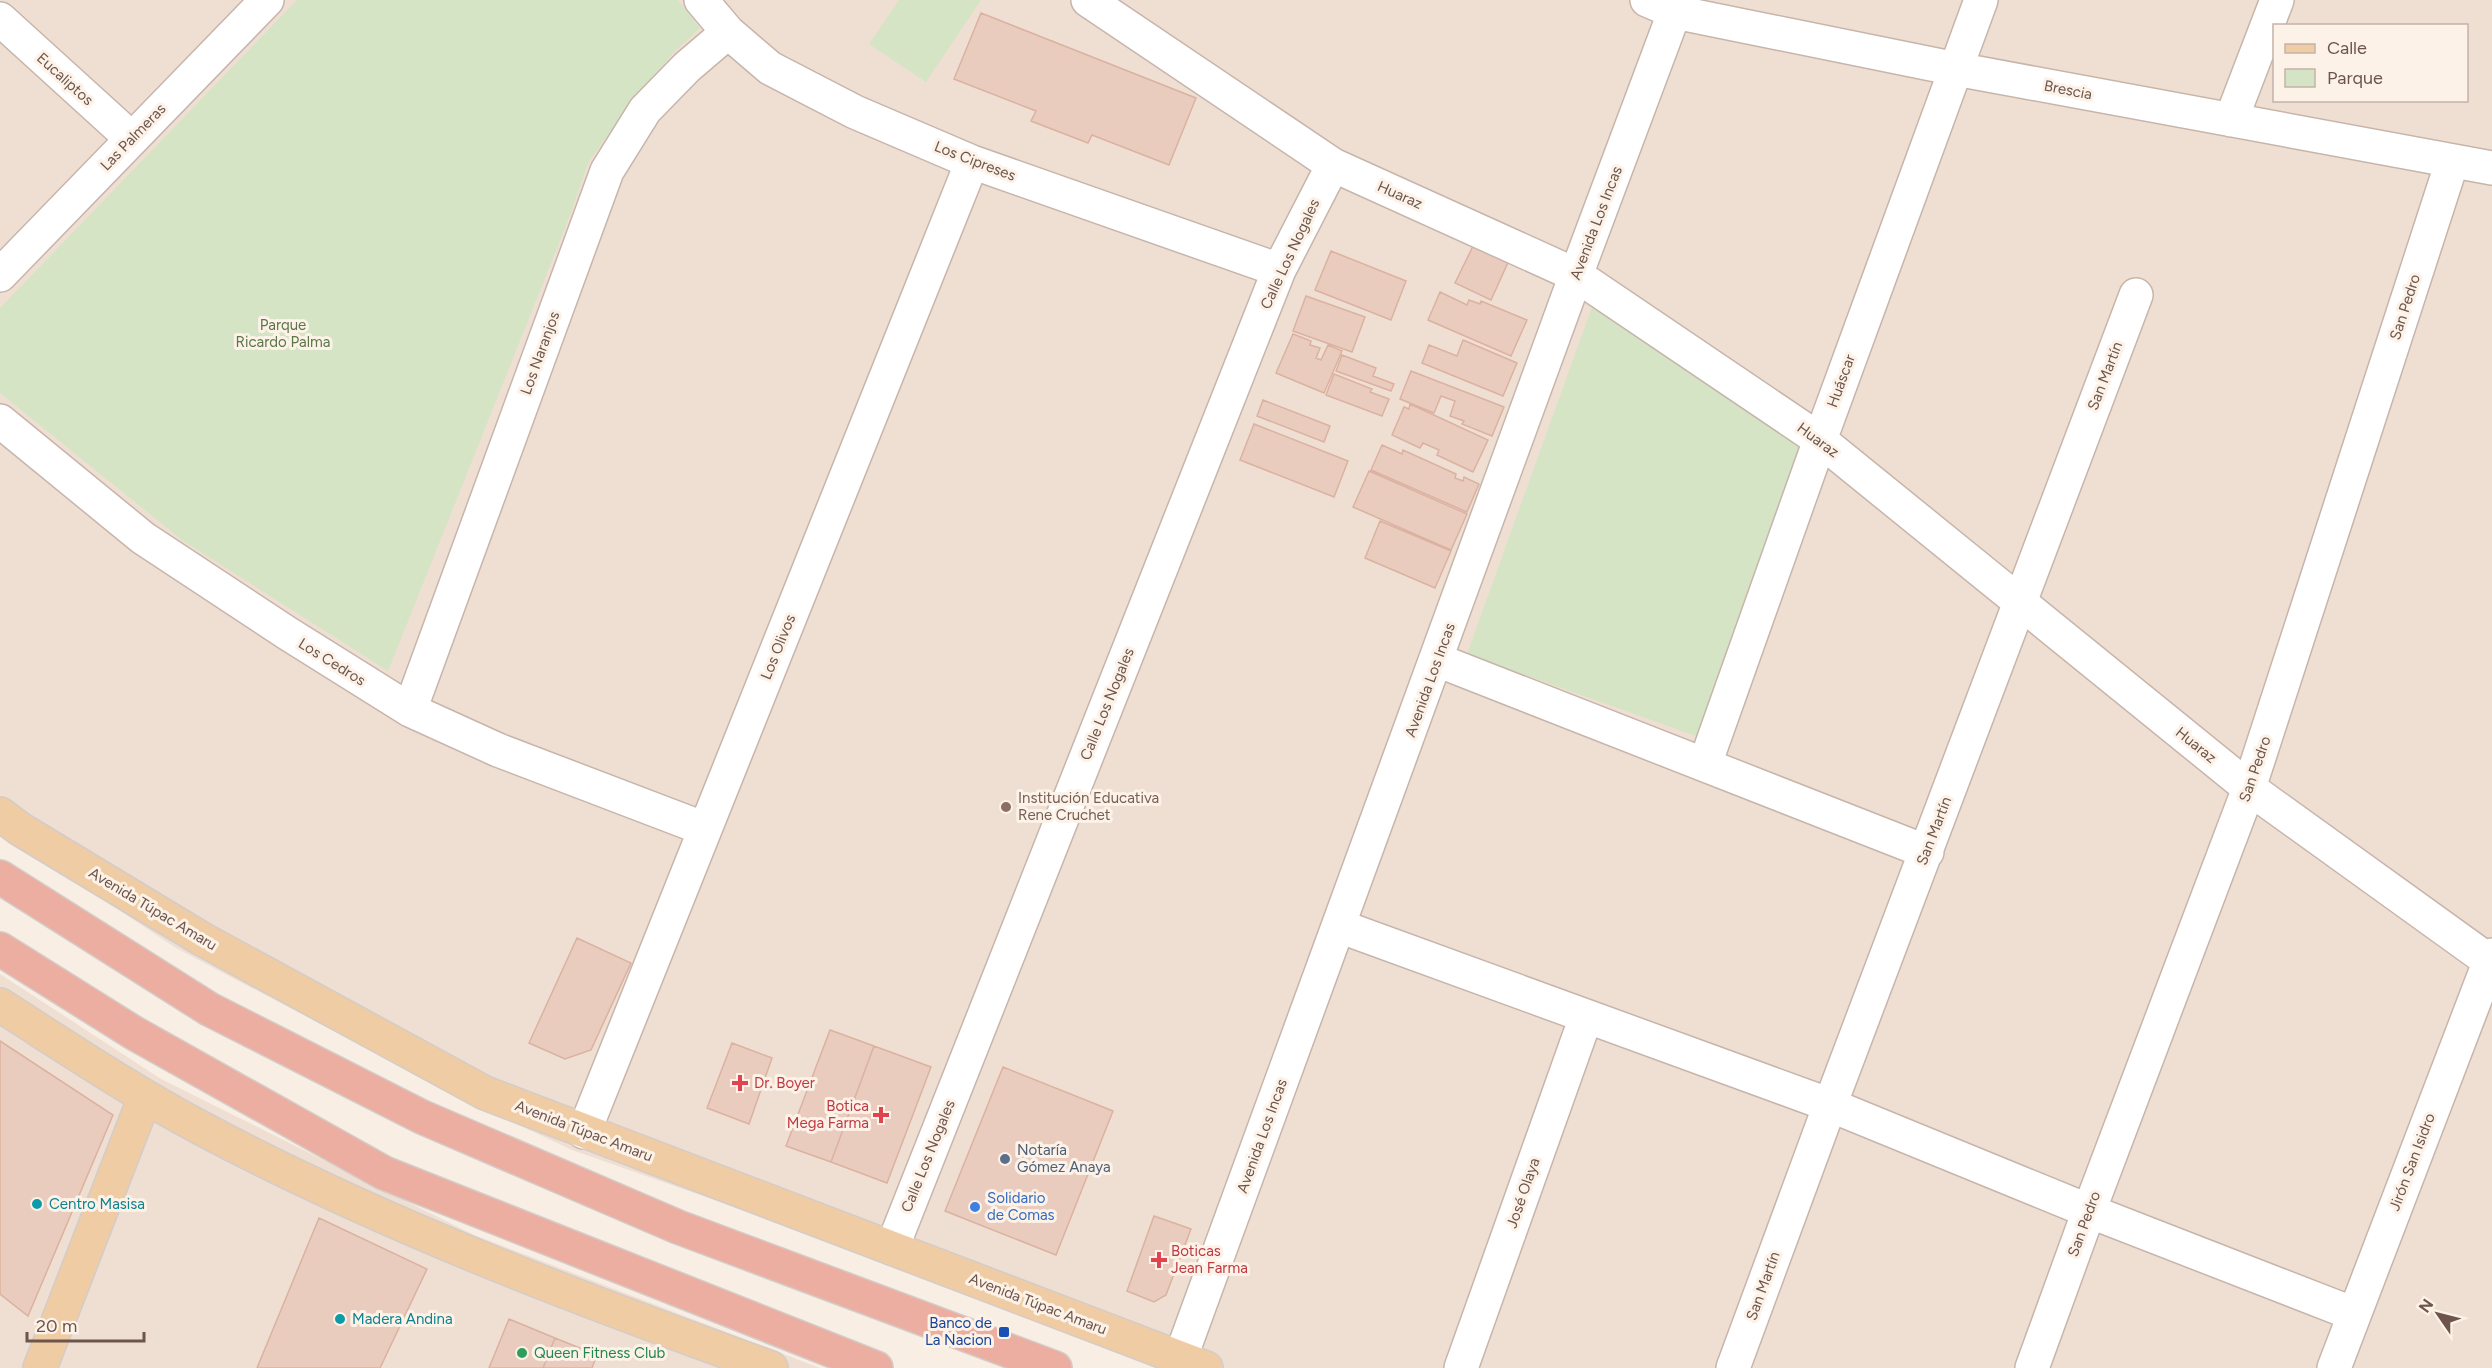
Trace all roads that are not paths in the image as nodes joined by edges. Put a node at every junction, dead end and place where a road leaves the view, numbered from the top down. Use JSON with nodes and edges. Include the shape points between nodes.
{"nodes":[{"id":1,"x":267,"y":0,"type":"edge"},
{"id":2,"x":701,"y":0,"type":"edge"},
{"id":3,"x":1088,"y":0,"type":"edge"},
{"id":4,"x":1981,"y":0,"type":"edge"},
{"id":5,"x":2277,"y":0,"type":"edge"},
{"id":6,"x":1667,"y":4,"type":"edge"},
{"id":7,"x":0,"y":20,"type":"edge"},
{"id":8,"x":728,"y":32,"type":"junction"},
{"id":9,"x":1956,"y":69,"type":"junction"},
{"id":10,"x":2231,"y":120,"type":"junction"},
{"id":11,"x":131,"y":138,"type":"junction"},
{"id":12,"x":972,"y":162,"type":"junction"},
{"id":13,"x":2452,"y":162,"type":"junction"},
{"id":14,"x":1333,"y":165,"type":"junction"},
{"id":15,"x":2492,"y":168,"type":"edge"},
{"id":16,"x":1279,"y":270,"type":"junction"},
{"id":17,"x":1576,"y":274,"type":"junction"},
{"id":18,"x":0,"y":275,"type":"edge"},
{"id":19,"x":2136,"y":294,"type":"dead end"},
{"id":20,"x":0,"y":421,"type":"edge"},
{"id":21,"x":1820,"y":440,"type":"junction"},
{"id":22,"x":2020,"y":602,"type":"junction"},
{"id":23,"x":1437,"y":660,"type":"junction"},
{"id":24,"x":410,"y":710,"type":"junction"},
{"id":25,"x":1705,"y":764,"type":"junction"},
{"id":26,"x":2249,"y":788,"type":"junction"},
{"id":27,"x":0,"y":814,"type":"edge"},
{"id":28,"x":705,"y":830,"type":"junction"},
{"id":29,"x":1927,"y":852,"type":"junction"},
{"id":30,"x":0,"y":877,"type":"edge"},
{"id":31,"x":1339,"y":926,"type":"junction"},
{"id":32,"x":0,"y":949,"type":"edge"},
{"id":33,"x":2491,"y":960,"type":"edge"},
{"id":34,"x":0,"y":1005,"type":"edge"},
{"id":35,"x":1586,"y":1017,"type":"junction"},
{"id":36,"x":145,"y":1097,"type":"junction"},
{"id":37,"x":1830,"y":1105,"type":"junction"},
{"id":38,"x":584,"y":1132,"type":"junction"},
{"id":39,"x":2089,"y":1211,"type":"junction"},
{"id":40,"x":892,"y":1248,"type":"junction"},
{"id":41,"x":2354,"y":1314,"type":"junction"},
{"id":42,"x":1193,"y":1364,"type":"edge"},
{"id":43,"x":40,"y":1368,"type":"edge"},
{"id":44,"x":771,"y":1368,"type":"edge"},
{"id":45,"x":876,"y":1368,"type":"edge"},
{"id":46,"x":1055,"y":1368,"type":"edge"},
{"id":47,"x":1461,"y":1368,"type":"edge"},
{"id":48,"x":1733,"y":1368,"type":"edge"},
{"id":49,"x":2032,"y":1368,"type":"edge"},
{"id":50,"x":2334,"y":1368,"type":"edge"}],
"edges":[{"from":1,"to":11,"type":"street","name":"Las Palmeras"},
{"from":2,"to":8,"type":"street","name":"Los Cipreses"},
{"from":3,"to":14,"type":"street","name":"Huaraz"},
{"from":4,"to":9,"type":"street","name":"Huáscar"},
{"from":5,"to":10,"type":"street"},
{"from":6,"to":9,"type":"street","name":"Brescia"},
{"from":6,"to":17,"type":"street","name":"Avenida Los Incas"},
{"from":7,"to":11,"type":"street","name":"Eucaliptos"},
{"from":8,"to":12,"type":"street","name":"Los Cipreses","via":[[770,68],[855,111]]},
{"from":8,"to":24,"type":"street","name":"Los Naranjos","via":[[645,110],[607,171]]},
{"from":9,"to":10,"type":"street","name":"Brescia"},
{"from":9,"to":21,"type":"street","name":"Huáscar"},
{"from":10,"to":13,"type":"street","name":"Brescia"},
{"from":11,"to":18,"type":"street","name":"Las Palmeras"},
{"from":12,"to":16,"type":"street","name":"Los Cipreses"},
{"from":12,"to":28,"type":"street","name":"Los Olivos"},
{"from":13,"to":15,"type":"street","name":"Brescia"},
{"from":13,"to":26,"type":"street","name":"San Pedro"},
{"from":14,"to":16,"type":"street","name":"Calle Los Nogales"},
{"from":14,"to":17,"type":"street","name":"Huaraz"},
{"from":16,"to":40,"type":"street","name":"Calle Los Nogales"},
{"from":17,"to":21,"type":"street","name":"Huaraz"},
{"from":17,"to":23,"type":"street","name":"Avenida Los Incas"},
{"from":19,"to":22,"type":"street","name":"San Martín"},
{"from":20,"to":24,"type":"street","name":"Los Cedros","via":[[143,538]]},
{"from":21,"to":22,"type":"street","name":"Huaraz"},
{"from":21,"to":25,"type":"street","name":"Huáscar"},
{"from":22,"to":26,"type":"street","name":"Huaraz"},
{"from":22,"to":29,"type":"street","name":"San Martín"},
{"from":23,"to":25,"type":"street"},
{"from":23,"to":31,"type":"street","name":"Avenida Los Incas"},
{"from":24,"to":28,"type":"street","name":"Los Cedros","via":[[498,750]]},
{"from":25,"to":29,"type":"street"},
{"from":26,"to":33,"type":"street","name":"Huaraz"},
{"from":26,"to":39,"type":"street","name":"San Pedro"},
{"from":27,"to":38,"type":"main road","name":"Avenida Túpac Amaru","via":[[202,939],[363,1028],[485,1093]]},
{"from":28,"to":38,"type":"street","name":"Los Olivos"},
{"from":29,"to":37,"type":"street","name":"San Martín"},
{"from":30,"to":46,"type":"highway","via":[[209,1009],[422,1118],[678,1227]]},
{"from":31,"to":35,"type":"street"},
{"from":31,"to":42,"type":"street","name":"Avenida Los Incas"},
{"from":32,"to":45,"type":"highway","via":[[134,1033],[384,1173]]},
{"from":33,"to":41,"type":"street","name":"Jirón San Isidro"},
{"from":34,"to":36,"type":"main road"},
{"from":35,"to":37,"type":"street"},
{"from":35,"to":47,"type":"street","name":"José Olaya"},
{"from":36,"to":43,"type":"main road"},
{"from":36,"to":44,"type":"main road","via":[[380,1215],[595,1304]]},
{"from":37,"to":39,"type":"street"},
{"from":37,"to":48,"type":"street","name":"San Martín"},
{"from":38,"to":40,"type":"main road","name":"Avenida Túpac Amaru"},
{"from":39,"to":41,"type":"street"},
{"from":39,"to":49,"type":"street","name":"San Pedro"},
{"from":40,"to":42,"type":"main road","name":"Avenida Túpac Amaru"},
{"from":41,"to":50,"type":"street","name":"Jirón San Isidro"}]}
